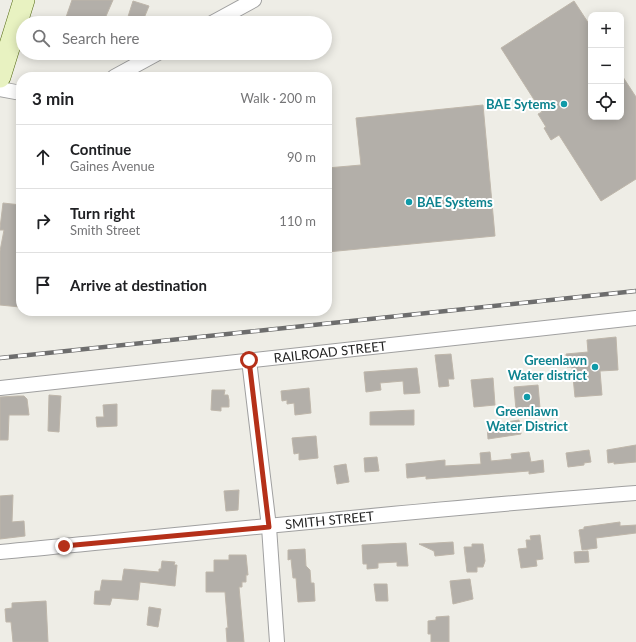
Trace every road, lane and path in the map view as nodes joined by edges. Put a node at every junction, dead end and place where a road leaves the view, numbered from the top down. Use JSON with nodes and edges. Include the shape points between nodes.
{"nodes":[{"id":1,"x":24,"y":0,"type":"edge"},
{"id":2,"x":254,"y":0,"type":"edge"},
{"id":3,"x":19,"y":16,"type":"edge"},
{"id":4,"x":225,"y":16,"type":"edge"},
{"id":5,"x":16,"y":26,"type":"edge"},
{"id":6,"x":145,"y":60,"type":"edge"},
{"id":7,"x":123,"y":72,"type":"edge"},
{"id":8,"x":0,"y":77,"type":"edge"},
{"id":9,"x":0,"y":89,"type":"edge"},
{"id":10,"x":16,"y":92,"type":"edge"},
{"id":11,"x":636,"y":318,"type":"edge"},
{"id":12,"x":249,"y":360,"type":"junction"},
{"id":13,"x":0,"y":388,"type":"edge"},
{"id":14,"x":636,"y":493,"type":"edge"},
{"id":15,"x":269,"y":527,"type":"junction"},
{"id":16,"x":0,"y":552,"type":"edge"},
{"id":17,"x":278,"y":642,"type":"edge"}],
"edges":[{"from":1,"to":3,"type":"main road"},
{"from":2,"to":4,"type":"street"},
{"from":5,"to":8,"type":"main road"},
{"from":6,"to":7,"type":"street"},
{"from":9,"to":10,"type":"street"},
{"from":11,"to":12,"type":"street","name":"RAILROAD STREET"},
{"from":12,"to":13,"type":"street","name":"RAILROAD STREET"},
{"from":12,"to":15,"type":"street"},
{"from":14,"to":15,"type":"street","name":"SMITH STREET","via":[[486,504]]},
{"from":15,"to":16,"type":"street","name":"SMITH STREET"},
{"from":15,"to":17,"type":"street"}]}
